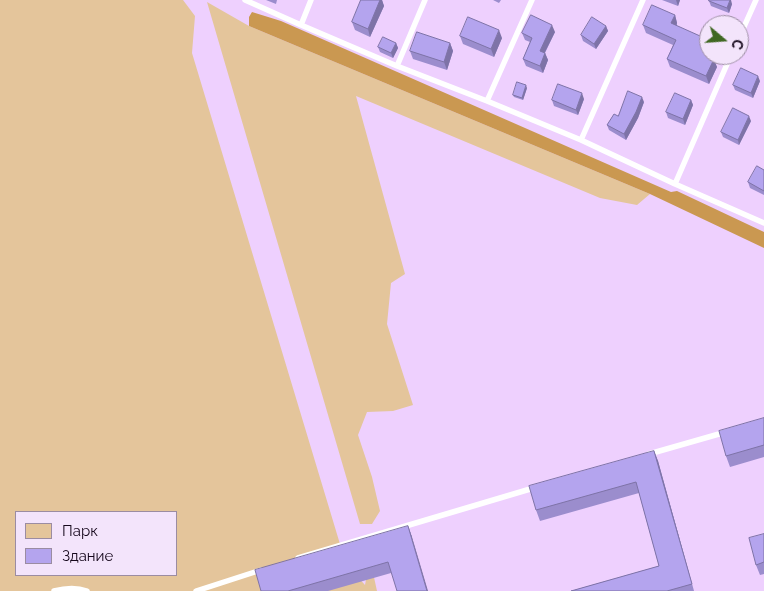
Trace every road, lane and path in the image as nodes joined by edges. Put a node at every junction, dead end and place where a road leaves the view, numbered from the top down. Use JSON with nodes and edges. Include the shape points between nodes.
{"nodes":[{"id":1,"x":245,"y":0,"type":"edge"},
{"id":2,"x":311,"y":0,"type":"edge"},
{"id":3,"x":425,"y":0,"type":"edge"},
{"id":4,"x":532,"y":0,"type":"edge"},
{"id":5,"x":643,"y":0,"type":"edge"},
{"id":6,"x":756,"y":0,"type":"edge"},
{"id":7,"x":749,"y":16,"type":"edge"},
{"id":8,"x":301,"y":25,"type":"junction"},
{"id":9,"x":727,"y":65,"type":"edge"},
{"id":10,"x":397,"y":66,"type":"junction"},
{"id":11,"x":488,"y":101,"type":"junction"},
{"id":12,"x":581,"y":140,"type":"junction"},
{"id":13,"x":675,"y":184,"type":"junction"},
{"id":14,"x":764,"y":223,"type":"edge"},
{"id":15,"x":736,"y":429,"type":"edge"},
{"id":16,"x":642,"y":456,"type":"edge"},
{"id":17,"x":548,"y":484,"type":"edge"},
{"id":18,"x":289,"y":561,"type":"edge"},
{"id":19,"x":270,"y":567,"type":"edge"},
{"id":20,"x":54,"y":591,"type":"edge"},
{"id":21,"x":87,"y":591,"type":"edge"},
{"id":22,"x":196,"y":591,"type":"edge"}],
"edges":[{"from":1,"to":8,"type":"lane"},
{"from":2,"to":8,"type":"lane"},
{"from":3,"to":10,"type":"lane"},
{"from":4,"to":11,"type":"lane"},
{"from":5,"to":12,"type":"lane"},
{"from":6,"to":7,"type":"lane"},
{"from":8,"to":10,"type":"lane"},
{"from":9,"to":13,"type":"lane"},
{"from":10,"to":11,"type":"lane"},
{"from":11,"to":12,"type":"lane"},
{"from":12,"to":13,"type":"lane"},
{"from":13,"to":14,"type":"lane"},
{"from":15,"to":16,"type":"lane"},
{"from":17,"to":18,"type":"lane"},
{"from":19,"to":22,"type":"lane"},
{"from":20,"to":21,"type":"lane","via":[[79,588]]}]}
